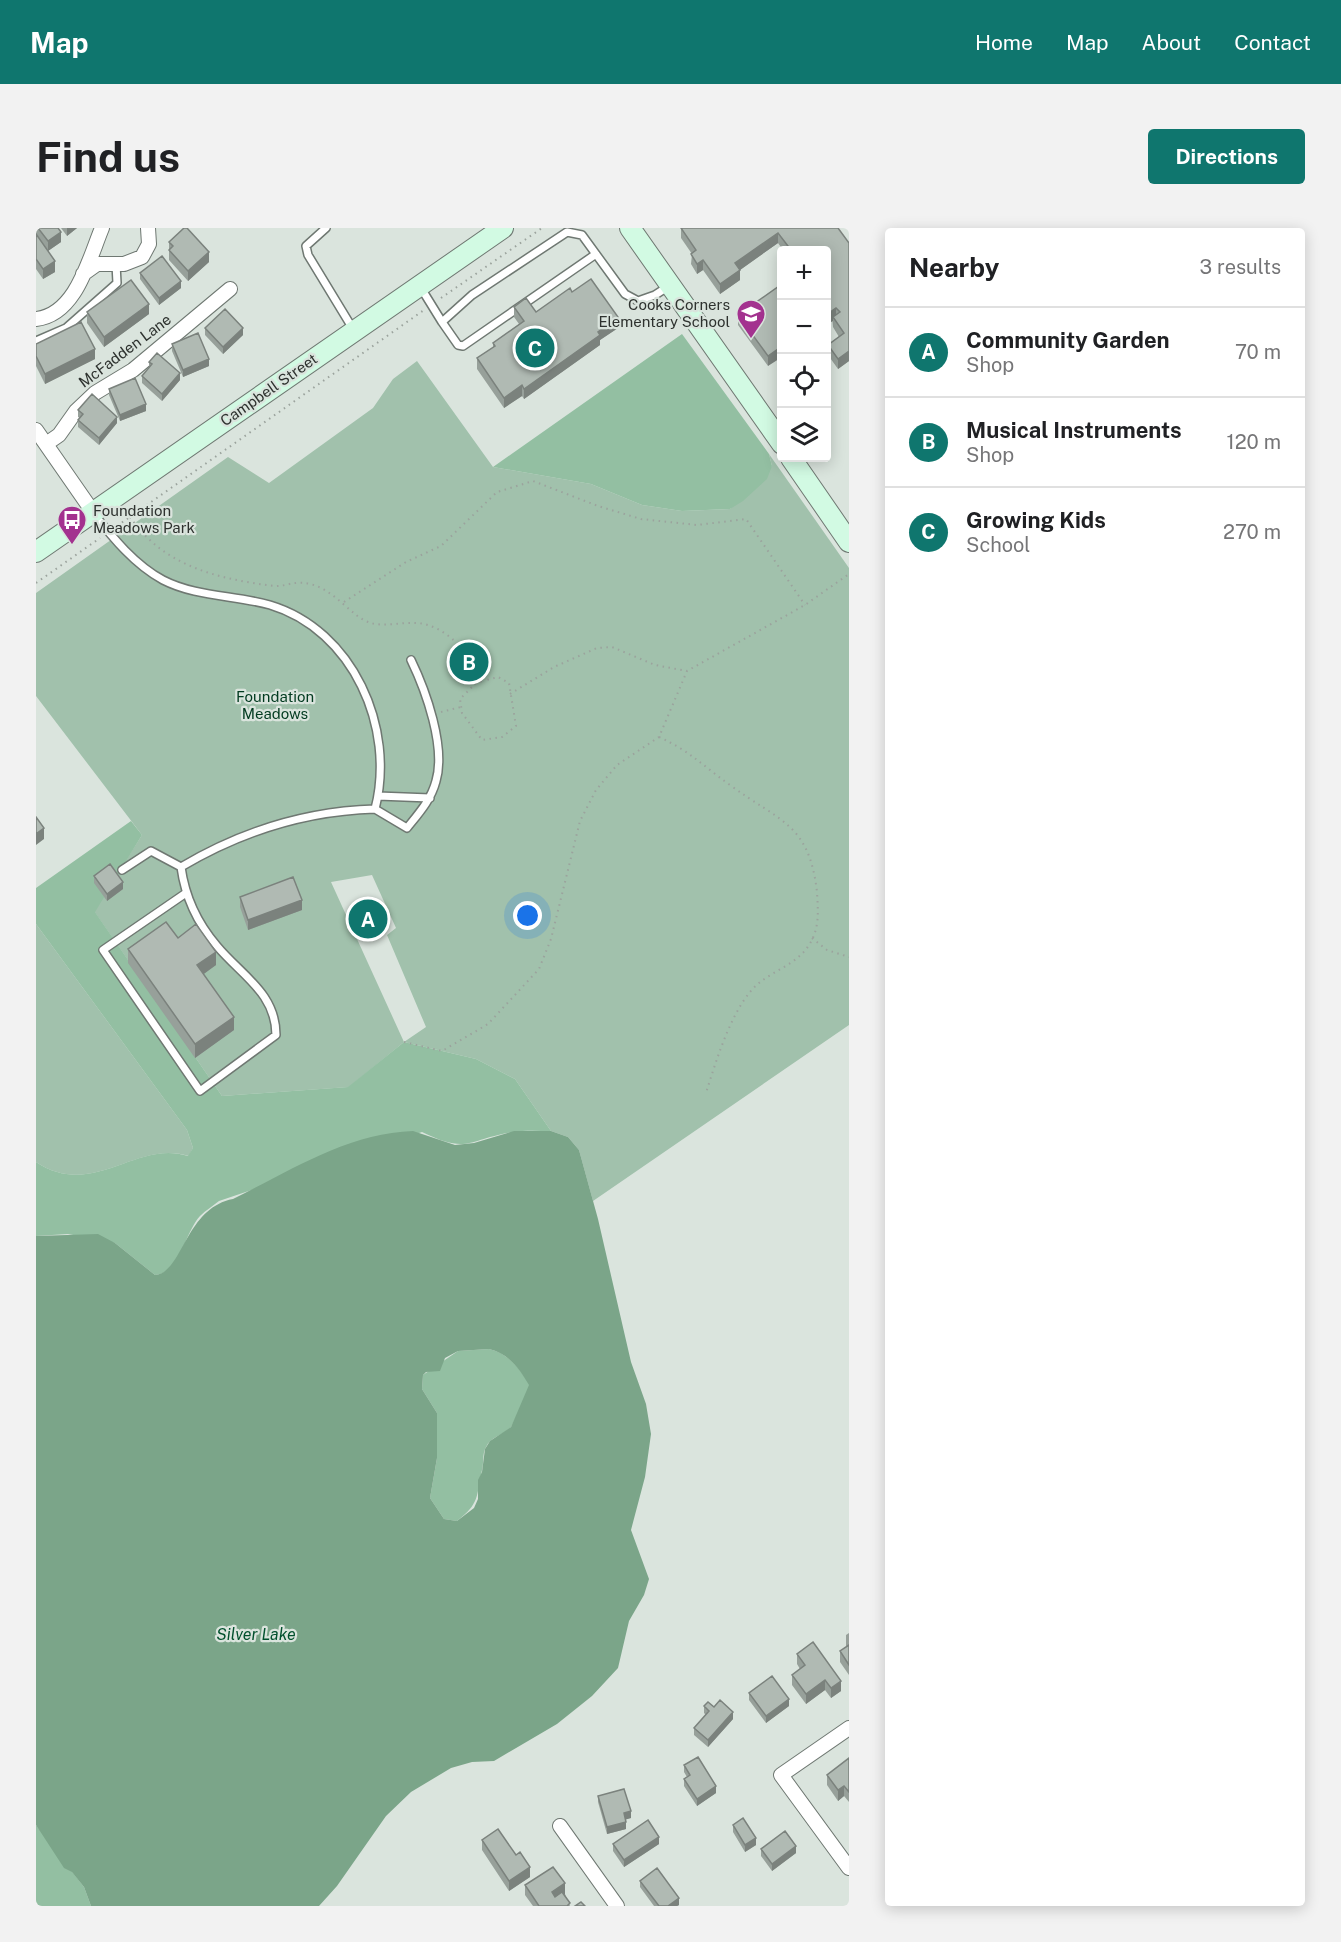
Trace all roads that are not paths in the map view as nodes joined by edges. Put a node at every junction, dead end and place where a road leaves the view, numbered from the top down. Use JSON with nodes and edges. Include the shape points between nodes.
{"nodes":[{"id":1,"x":102,"y":228,"type":"edge"},
{"id":2,"x":148,"y":228,"type":"edge"},
{"id":3,"x":326,"y":228,"type":"edge"},
{"id":4,"x":502,"y":228,"type":"edge"},
{"id":5,"x":630,"y":228,"type":"edge"},
{"id":6,"x":595,"y":252,"type":"junction"},
{"id":7,"x":116,"y":264,"type":"junction"},
{"id":8,"x":83,"y":274,"type":"junction"},
{"id":9,"x":671,"y":285,"type":"junction"},
{"id":10,"x":420,"y":286,"type":"junction"},
{"id":11,"x":230,"y":289,"type":"dead end"},
{"id":12,"x":36,"y":319,"type":"edge"},
{"id":13,"x":442,"y":322,"type":"junction"},
{"id":14,"x":354,"y":331,"type":"junction"},
{"id":15,"x":36,"y":341,"type":"edge"},
{"id":16,"x":36,"y":430,"type":"edge"},
{"id":17,"x":777,"y":437,"type":"edge"},
{"id":18,"x":46,"y":444,"type":"junction"},
{"id":19,"x":793,"y":462,"type":"edge"},
{"id":20,"x":93,"y":512,"type":"junction"},
{"id":21,"x":849,"y":542,"type":"edge"},
{"id":22,"x":36,"y":552,"type":"edge"},
{"id":23,"x":411,"y":660,"type":"dead end"},
{"id":24,"x":378,"y":796,"type":"junction"},
{"id":25,"x":430,"y":798,"type":"junction"},
{"id":26,"x":375,"y":809,"type":"junction"},
{"id":27,"x":181,"y":867,"type":"junction"},
{"id":28,"x":122,"y":870,"type":"dead end"},
{"id":29,"x":186,"y":893,"type":"junction"},
{"id":30,"x":849,"y":1728,"type":"edge"},
{"id":31,"x":560,"y":1826,"type":"dead end"},
{"id":32,"x":849,"y":1868,"type":"edge"},
{"id":33,"x":617,"y":1906,"type":"edge"}],
"edges":[{"from":1,"to":8,"type":"street"},
{"from":2,"to":7,"type":"street","via":[[149,244],[142,257]]},
{"from":3,"to":14,"type":"lane","via":[[306,246],[308,255]]},
{"from":4,"to":10,"type":"main road","name":"Campbell Street"},
{"from":5,"to":9,"type":"main road"},
{"from":6,"to":9,"type":"lane","via":[[625,294],[638,301]]},
{"from":6,"to":13,"type":"lane","via":[[582,235],[567,232],[472,295]]},
{"from":6,"to":13,"type":"lane","via":[[463,345],[458,345]]},
{"from":7,"to":8,"type":"street","via":[[97,264]]},
{"from":7,"to":15,"type":"lane","via":[[117,283],[66,328]]},
{"from":8,"to":12,"type":"street","via":[[61,309]]},
{"from":9,"to":17,"type":"main road"},
{"from":10,"to":13,"type":"lane"},
{"from":10,"to":14,"type":"main road","name":"Campbell Street"},
{"from":11,"to":18,"type":"street","name":"McFadden Lane","via":[[133,370],[95,393],[59,435]]},
{"from":14,"to":20,"type":"main road","name":"Campbell Street"},
{"from":16,"to":18,"type":"street"},
{"from":18,"to":20,"type":"street"},
{"from":19,"to":21,"type":"main road"},
{"from":20,"to":22,"type":"main road","name":"Campbell Street"},
{"from":20,"to":24,"type":"lane","via":[[142,566],[164,580],[187,589],[270,605],[309,625],[327,640],[358,676],[376,723]]},
{"from":23,"to":25,"type":"lane","via":[[431,714],[438,765]]},
{"from":24,"to":25,"type":"lane"},
{"from":24,"to":26,"type":"lane"},
{"from":25,"to":26,"type":"lane","via":[[407,828]]},
{"from":26,"to":27,"type":"lane","via":[[320,813],[290,820],[201,855]]},
{"from":27,"to":28,"type":"lane","via":[[151,851]]},
{"from":27,"to":29,"type":"lane"},
{"from":29,"to":29,"type":"lane","via":[[103,950],[201,1091],[276,1035],[276,1021],[268,999],[216,946]]},
{"from":30,"to":32,"type":"street","via":[[781,1775]]},
{"from":31,"to":33,"type":"street"}]}
